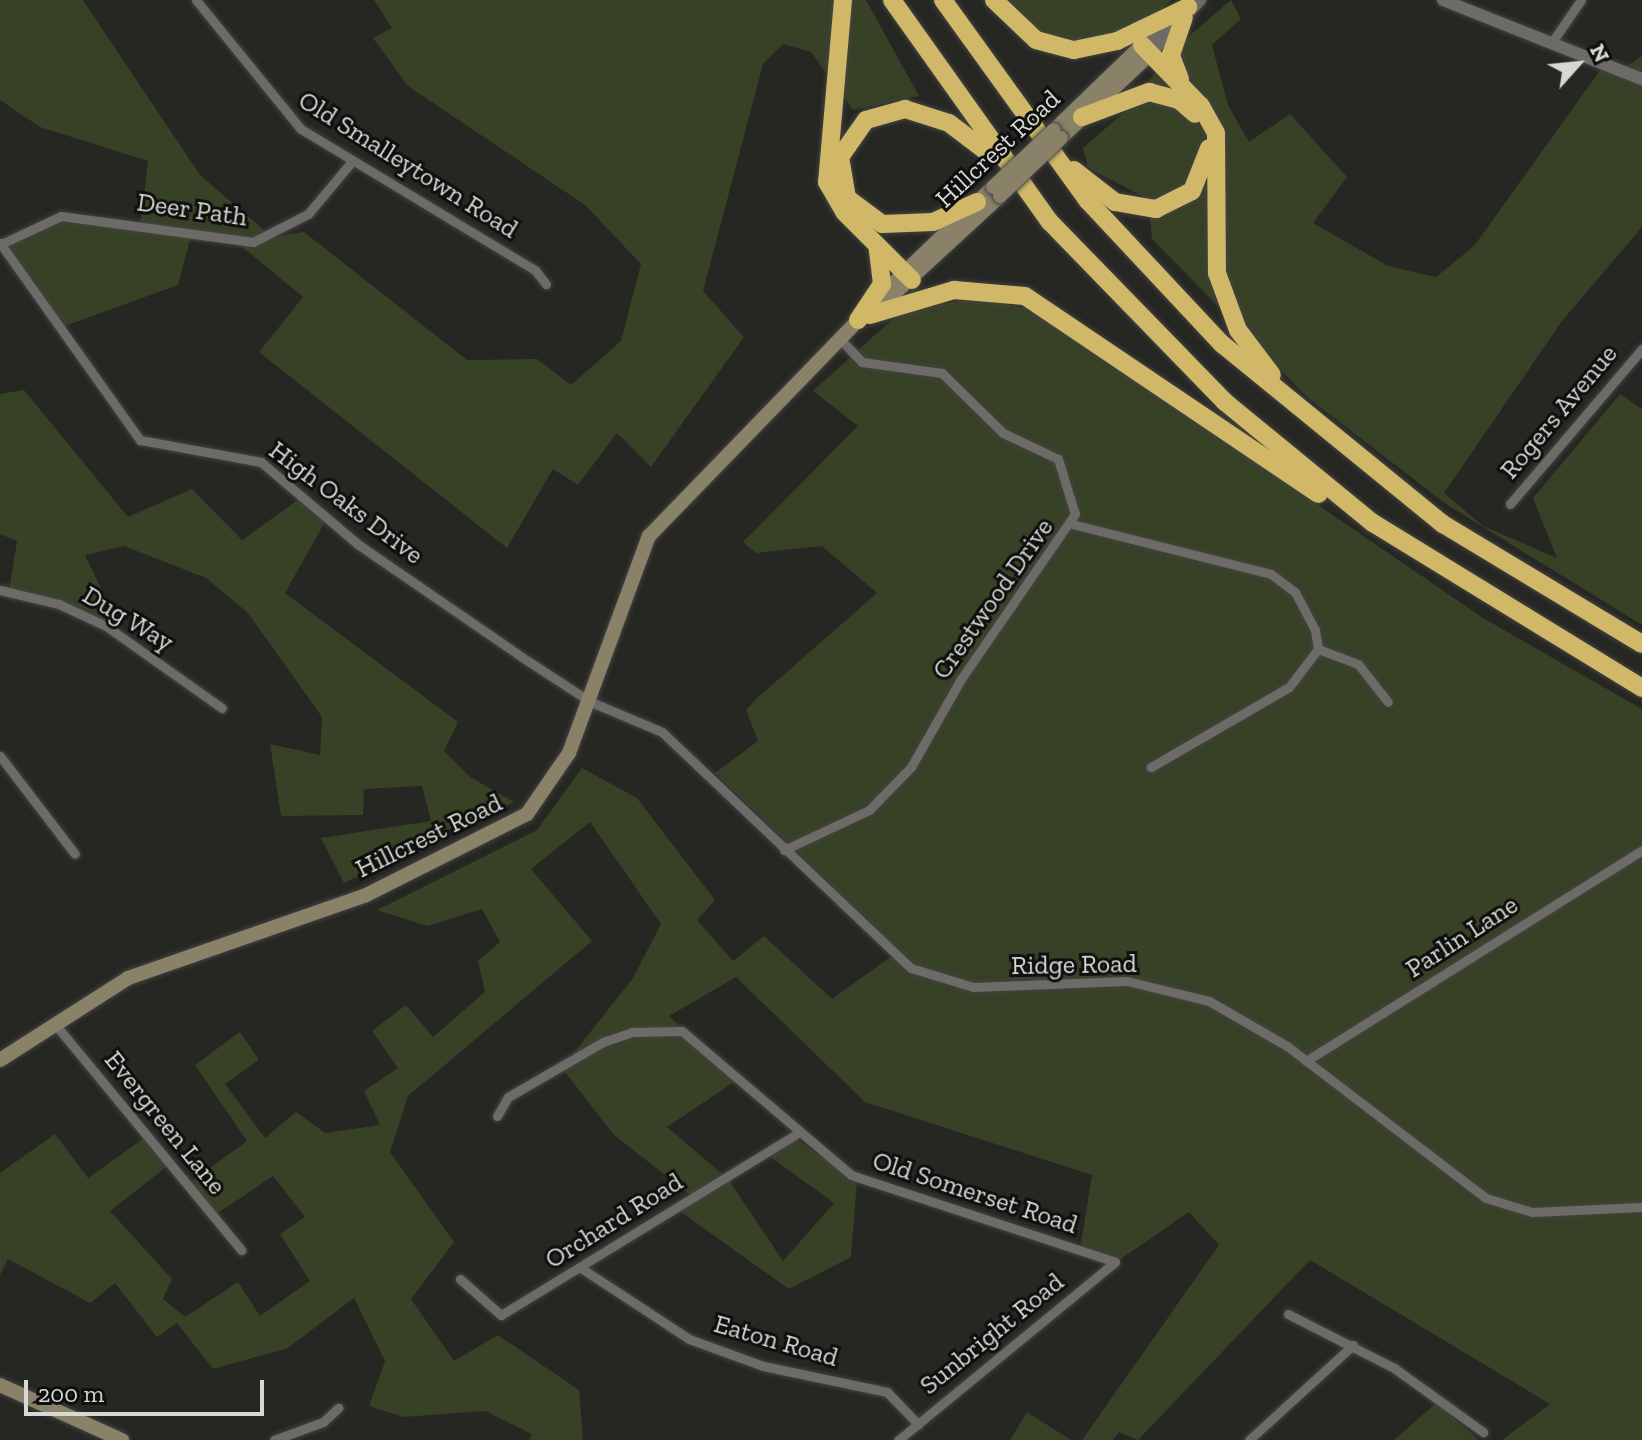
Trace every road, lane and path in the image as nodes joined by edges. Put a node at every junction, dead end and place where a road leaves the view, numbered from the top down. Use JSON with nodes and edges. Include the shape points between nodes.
{"nodes":[{"id":1,"x":196,"y":0,"type":"edge"},
{"id":2,"x":843,"y":0,"type":"edge"},
{"id":3,"x":892,"y":0,"type":"edge"},
{"id":4,"x":943,"y":0,"type":"edge"},
{"id":5,"x":994,"y":0,"type":"edge"},
{"id":6,"x":1443,"y":0,"type":"edge"},
{"id":7,"x":1581,"y":0,"type":"edge"},
{"id":8,"x":1192,"y":7,"type":"edge"},
{"id":9,"x":1552,"y":42,"type":"junction"},
{"id":10,"x":1146,"y":50,"type":"junction"},
{"id":11,"x":1642,"y":79,"type":"edge"},
{"id":12,"x":1183,"y":85,"type":"junction"},
{"id":13,"x":1082,"y":117,"type":"junction"},
{"id":14,"x":1032,"y":130,"type":"junction"},
{"id":15,"x":1057,"y":134,"type":"junction"},
{"id":16,"x":353,"y":160,"type":"junction"},
{"id":17,"x":1006,"y":167,"type":"junction"},
{"id":18,"x":996,"y":192,"type":"junction"},
{"id":19,"x":977,"y":202,"type":"junction"},
{"id":20,"x":0,"y":244,"type":"edge"},
{"id":21,"x":877,"y":246,"type":"junction"},
{"id":22,"x":907,"y":276,"type":"junction"},
{"id":23,"x":546,"y":284,"type":"dead end"},
{"id":24,"x":864,"y":317,"type":"junction"},
{"id":25,"x":840,"y":339,"type":"junction"},
{"id":26,"x":1642,"y":349,"type":"edge"},
{"id":27,"x":1303,"y":415,"type":"junction"},
{"id":28,"x":1510,"y":504,"type":"dead end"},
{"id":29,"x":1072,"y":524,"type":"junction"},
{"id":30,"x":0,"y":590,"type":"edge"},
{"id":31,"x":1543,"y":632,"type":"junction"},
{"id":32,"x":1642,"y":644,"type":"edge"},
{"id":33,"x":1318,"y":649,"type":"junction"},
{"id":34,"x":1642,"y":688,"type":"edge"},
{"id":35,"x":591,"y":702,"type":"junction"},
{"id":36,"x":1388,"y":702,"type":"dead end"},
{"id":37,"x":222,"y":708,"type":"dead end"},
{"id":38,"x":0,"y":756,"type":"edge"},
{"id":39,"x":1151,"y":767,"type":"dead end"},
{"id":40,"x":784,"y":850,"type":"junction"},
{"id":41,"x":1642,"y":850,"type":"edge"},
{"id":42,"x":75,"y":854,"type":"dead end"},
{"id":43,"x":55,"y":1024,"type":"junction"},
{"id":44,"x":0,"y":1060,"type":"edge"},
{"id":45,"x":1306,"y":1061,"type":"junction"},
{"id":46,"x":497,"y":1116,"type":"dead end"},
{"id":47,"x":796,"y":1134,"type":"junction"},
{"id":48,"x":1642,"y":1207,"type":"edge"},
{"id":49,"x":241,"y":1250,"type":"dead end"},
{"id":50,"x":1115,"y":1262,"type":"joint"},
{"id":51,"x":581,"y":1268,"type":"junction"},
{"id":52,"x":460,"y":1279,"type":"dead end"},
{"id":53,"x":1288,"y":1314,"type":"dead end"},
{"id":54,"x":1353,"y":1345,"type":"junction"},
{"id":55,"x":0,"y":1385,"type":"edge"},
{"id":56,"x":338,"y":1408,"type":"dead end"},
{"id":57,"x":918,"y":1424,"type":"junction"},
{"id":58,"x":1483,"y":1432,"type":"dead end"},
{"id":59,"x":122,"y":1440,"type":"edge"},
{"id":60,"x":274,"y":1440,"type":"edge"},
{"id":61,"x":898,"y":1440,"type":"edge"},
{"id":62,"x":1249,"y":1440,"type":"edge"}],
"edges":[{"from":1,"to":16,"type":"street","name":"Old Smalleytown Road","via":[[284,116]]},
{"from":2,"to":21,"type":"highway","via":[[827,182]]},
{"from":3,"to":17,"type":"highway"},
{"from":4,"to":14,"type":"highway"},
{"from":5,"to":8,"type":"highway","via":[[1036,40],[1074,50],[1117,41]]},
{"from":6,"to":9,"type":"street"},
{"from":7,"to":9,"type":"street"},
{"from":8,"to":10,"type":"street","name":"Hillcrest Road"},
{"from":8,"to":12,"type":"highway","via":[[1171,55]]},
{"from":9,"to":11,"type":"street"},
{"from":10,"to":12,"type":"highway"},
{"from":10,"to":13,"type":"main road","name":"Hillcrest Road"},
{"from":10,"to":15,"type":"main road","name":"Hillcrest Road"},
{"from":12,"to":27,"type":"highway","via":[[1216,133],[1215,245],[1226,304],[1251,352]]},
{"from":13,"to":14,"type":"highway","via":[[1128,95],[1167,94],[1191,109],[1206,134],[1204,173],[1181,201],[1137,208],[1086,181]]},
{"from":13,"to":15,"type":"main road","name":"Hillcrest Road"},
{"from":14,"to":27,"type":"highway","via":[[1142,265]]},
{"from":15,"to":18,"type":"main road","name":"Hillcrest Road","bridge":true},
{"from":16,"to":20,"type":"street","name":"Deer Path","via":[[308,214],[253,242],[61,216]]},
{"from":16,"to":23,"type":"street","name":"Old Smalleytown Road"},
{"from":17,"to":19,"type":"highway","via":[[949,123],[905,109],[866,120],[842,148],[842,189],[873,221],[910,227]]},
{"from":17,"to":31,"type":"highway","via":[[1106,287],[1225,402],[1373,523]]},
{"from":18,"to":19,"type":"main road","name":"Hillcrest Road"},
{"from":18,"to":22,"type":"main road","name":"Hillcrest Road"},
{"from":19,"to":22,"type":"main road","name":"Hillcrest Road"},
{"from":20,"to":35,"type":"street","name":"High Oaks Drive","via":[[140,440],[261,462],[359,545]]},
{"from":21,"to":22,"type":"highway"},
{"from":21,"to":24,"type":"highway","via":[[882,284]]},
{"from":22,"to":24,"type":"main road","name":"Hillcrest Road"},
{"from":24,"to":25,"type":"main road","name":"Hillcrest Road"},
{"from":24,"to":31,"type":"highway","via":[[972,288],[1042,304],[1415,561]]},
{"from":25,"to":29,"type":"street","name":"Crestwood Drive","via":[[862,362],[942,373],[1003,433],[1058,459],[1074,496]]},
{"from":25,"to":35,"type":"main road","name":"Hillcrest Road","via":[[649,536]]},
{"from":26,"to":28,"type":"street","name":"Rogers Avenue"},
{"from":27,"to":32,"type":"highway","via":[[1443,524]]},
{"from":29,"to":33,"type":"street","via":[[1271,574],[1301,601]]},
{"from":29,"to":40,"type":"street","name":"Crestwood Drive","via":[[961,679],[911,767],[862,815]]},
{"from":30,"to":37,"type":"street","name":"Dug Way","via":[[59,604],[106,626]]},
{"from":31,"to":34,"type":"highway"},
{"from":33,"to":36,"type":"street","via":[[1358,664]]},
{"from":33,"to":39,"type":"street","via":[[1278,696]]},
{"from":35,"to":40,"type":"street","name":"Ridge Road","via":[[662,732]]},
{"from":35,"to":43,"type":"main road","name":"Hillcrest Road","via":[[554,783],[517,822],[366,895],[128,978]]},
{"from":38,"to":42,"type":"street"},
{"from":40,"to":45,"type":"street","name":"Ridge Road","via":[[923,975],[994,989],[1114,981],[1165,988],[1243,1017]]},
{"from":41,"to":45,"type":"street","name":"Parlin Lane"},
{"from":43,"to":44,"type":"main road","name":"Hillcrest Road"},
{"from":43,"to":49,"type":"street","name":"Evergreen Lane"},
{"from":45,"to":48,"type":"street","name":"Ridge Road","via":[[1454,1178],[1507,1207]]},
{"from":46,"to":47,"type":"street","name":"Old Somerset Road","via":[[508,1097],[603,1042],[632,1032],[682,1031]]},
{"from":47,"to":50,"type":"street","name":"Old Somerset Road","via":[[878,1188]]},
{"from":47,"to":51,"type":"street","name":"Orchard Road"},
{"from":50,"to":57,"type":"street","name":"Sunbright Road"},
{"from":51,"to":52,"type":"street","name":"Orchard Road","via":[[501,1315]]},
{"from":51,"to":57,"type":"street","name":"Eaton Road","via":[[689,1339],[763,1366],[887,1392]]},
{"from":53,"to":54,"type":"street"},
{"from":54,"to":58,"type":"street"},
{"from":54,"to":62,"type":"street"},
{"from":55,"to":59,"type":"main road"},
{"from":56,"to":60,"type":"street","via":[[323,1422]]},
{"from":57,"to":61,"type":"street","name":"Sunbright Road"}]}
